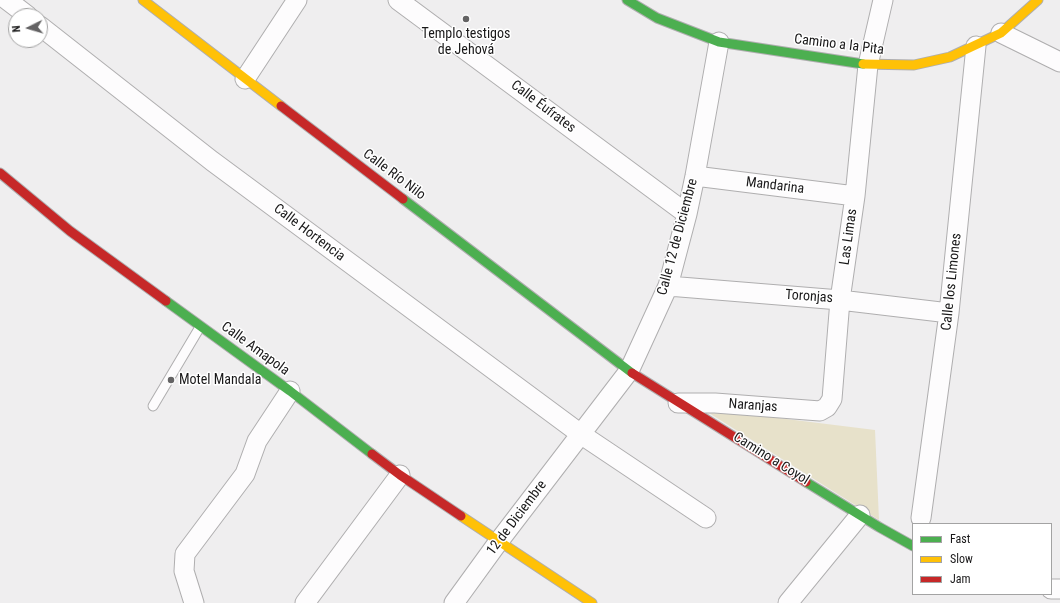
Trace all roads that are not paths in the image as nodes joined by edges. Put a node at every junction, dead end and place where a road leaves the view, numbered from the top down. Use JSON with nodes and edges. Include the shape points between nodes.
{"nodes":[{"id":1,"x":7,"y":0,"type":"edge"},
{"id":2,"x":143,"y":0,"type":"edge"},
{"id":3,"x":297,"y":0,"type":"edge"},
{"id":4,"x":398,"y":0,"type":"edge"},
{"id":5,"x":627,"y":0,"type":"edge"},
{"id":6,"x":883,"y":0,"type":"edge"},
{"id":7,"x":1033,"y":1,"type":"edge"},
{"id":8,"x":18,"y":8,"type":"edge"},
{"id":9,"x":48,"y":32,"type":"edge"},
{"id":10,"x":1001,"y":33,"type":"junction"},
{"id":11,"x":719,"y":42,"type":"junction"},
{"id":12,"x":976,"y":46,"type":"junction"},
{"id":13,"x":1060,"y":62,"type":"edge"},
{"id":14,"x":868,"y":65,"type":"junction"},
{"id":15,"x":245,"y":79,"type":"junction"},
{"id":16,"x":0,"y":173,"type":"edge"},
{"id":17,"x":695,"y":176,"type":"junction"},
{"id":18,"x":855,"y":196,"type":"junction"},
{"id":19,"x":687,"y":214,"type":"junction"},
{"id":20,"x":668,"y":286,"type":"junction"},
{"id":21,"x":840,"y":300,"type":"junction"},
{"id":22,"x":949,"y":313,"type":"junction"},
{"id":23,"x":200,"y":327,"type":"junction"},
{"id":24,"x":629,"y":371,"type":"junction"},
{"id":25,"x":290,"y":391,"type":"junction"},
{"id":26,"x":678,"y":403,"type":"junction"},
{"id":27,"x":153,"y":406,"type":"dead end"},
{"id":28,"x":827,"y":407,"type":"joint"},
{"id":29,"x":582,"y":435,"type":"junction"},
{"id":30,"x":400,"y":475,"type":"junction"},
{"id":31,"x":860,"y":515,"type":"junction"},
{"id":32,"x":706,"y":518,"type":"dead end"},
{"id":33,"x":921,"y":518,"type":"dead end"},
{"id":34,"x":499,"y":541,"type":"junction"},
{"id":35,"x":912,"y":545,"type":"edge"},
{"id":36,"x":194,"y":603,"type":"edge"},
{"id":37,"x":305,"y":603,"type":"edge"},
{"id":38,"x":454,"y":603,"type":"edge"},
{"id":39,"x":592,"y":603,"type":"edge"},
{"id":40,"x":788,"y":603,"type":"edge"}],
"edges":[{"from":1,"to":8,"type":"street"},
{"from":2,"to":15,"type":"street","name":"Calle Río Nilo"},
{"from":3,"to":15,"type":"street"},
{"from":4,"to":19,"type":"street","name":"Calle Éufrates"},
{"from":5,"to":11,"type":"street","name":"Camino a la Pita","via":[[657,18]]},
{"from":6,"to":14,"type":"street","name":"Las Limas"},
{"from":7,"to":10,"type":"street","name":"Camino a la Pita"},
{"from":9,"to":29,"type":"street","name":"Calle Hortencia","via":[[212,161]]},
{"from":10,"to":12,"type":"street","name":"Camino a la Pita"},
{"from":10,"to":13,"type":"street"},
{"from":11,"to":14,"type":"street","name":"Camino a la Pita"},
{"from":11,"to":17,"type":"street","name":"Calle 12 de Diciembre"},
{"from":12,"to":14,"type":"street","name":"Camino a la Pita","via":[[950,57],[914,65]]},
{"from":12,"to":22,"type":"street","name":"Calle los Limones"},
{"from":14,"to":18,"type":"street","name":"Las Limas"},
{"from":15,"to":24,"type":"street","name":"Calle Río Nilo"},
{"from":16,"to":23,"type":"street","name":"Calle Amapola","via":[[70,231]]},
{"from":17,"to":18,"type":"street","name":"Mandarina"},
{"from":17,"to":19,"type":"street","name":"Calle 12 de Diciembre"},
{"from":18,"to":21,"type":"street","name":"Las Limas"},
{"from":19,"to":20,"type":"street","name":"Calle 12 de Diciembre"},
{"from":20,"to":21,"type":"street","name":"Toronjas"},
{"from":20,"to":24,"type":"street","name":"Calle 12 de Diciembre"},
{"from":21,"to":22,"type":"street","name":"Toronjas"},
{"from":21,"to":28,"type":"street","name":"Las Limas","via":[[832,399]]},
{"from":22,"to":33,"type":"street","name":"Calle los Limones"},
{"from":23,"to":25,"type":"street","name":"Calle Amapola"},
{"from":23,"to":27,"type":"lane"},
{"from":24,"to":26,"type":"street","name":"Camino a Coyol"},
{"from":24,"to":29,"type":"street","name":"Calle 12 de Diciembre"},
{"from":25,"to":30,"type":"street","name":"Calle Amapola"},
{"from":25,"to":36,"type":"street","via":[[257,441],[244,474],[185,554],[184,572]]},
{"from":26,"to":28,"type":"street","name":"Naranjas","via":[[715,403],[820,411]]},
{"from":26,"to":31,"type":"street","name":"Camino a Coyol"},
{"from":29,"to":32,"type":"street","name":"Calle Hortencia"},
{"from":29,"to":34,"type":"street","name":"12 de Diciembre"},
{"from":30,"to":34,"type":"street","name":"Calle Amapola"},
{"from":30,"to":37,"type":"street"},
{"from":31,"to":35,"type":"street","name":"Camino a Coyol"},
{"from":31,"to":40,"type":"street"},
{"from":34,"to":38,"type":"street","name":"12 de Diciembre"},
{"from":34,"to":39,"type":"street","name":"Calle Amapola"}]}
